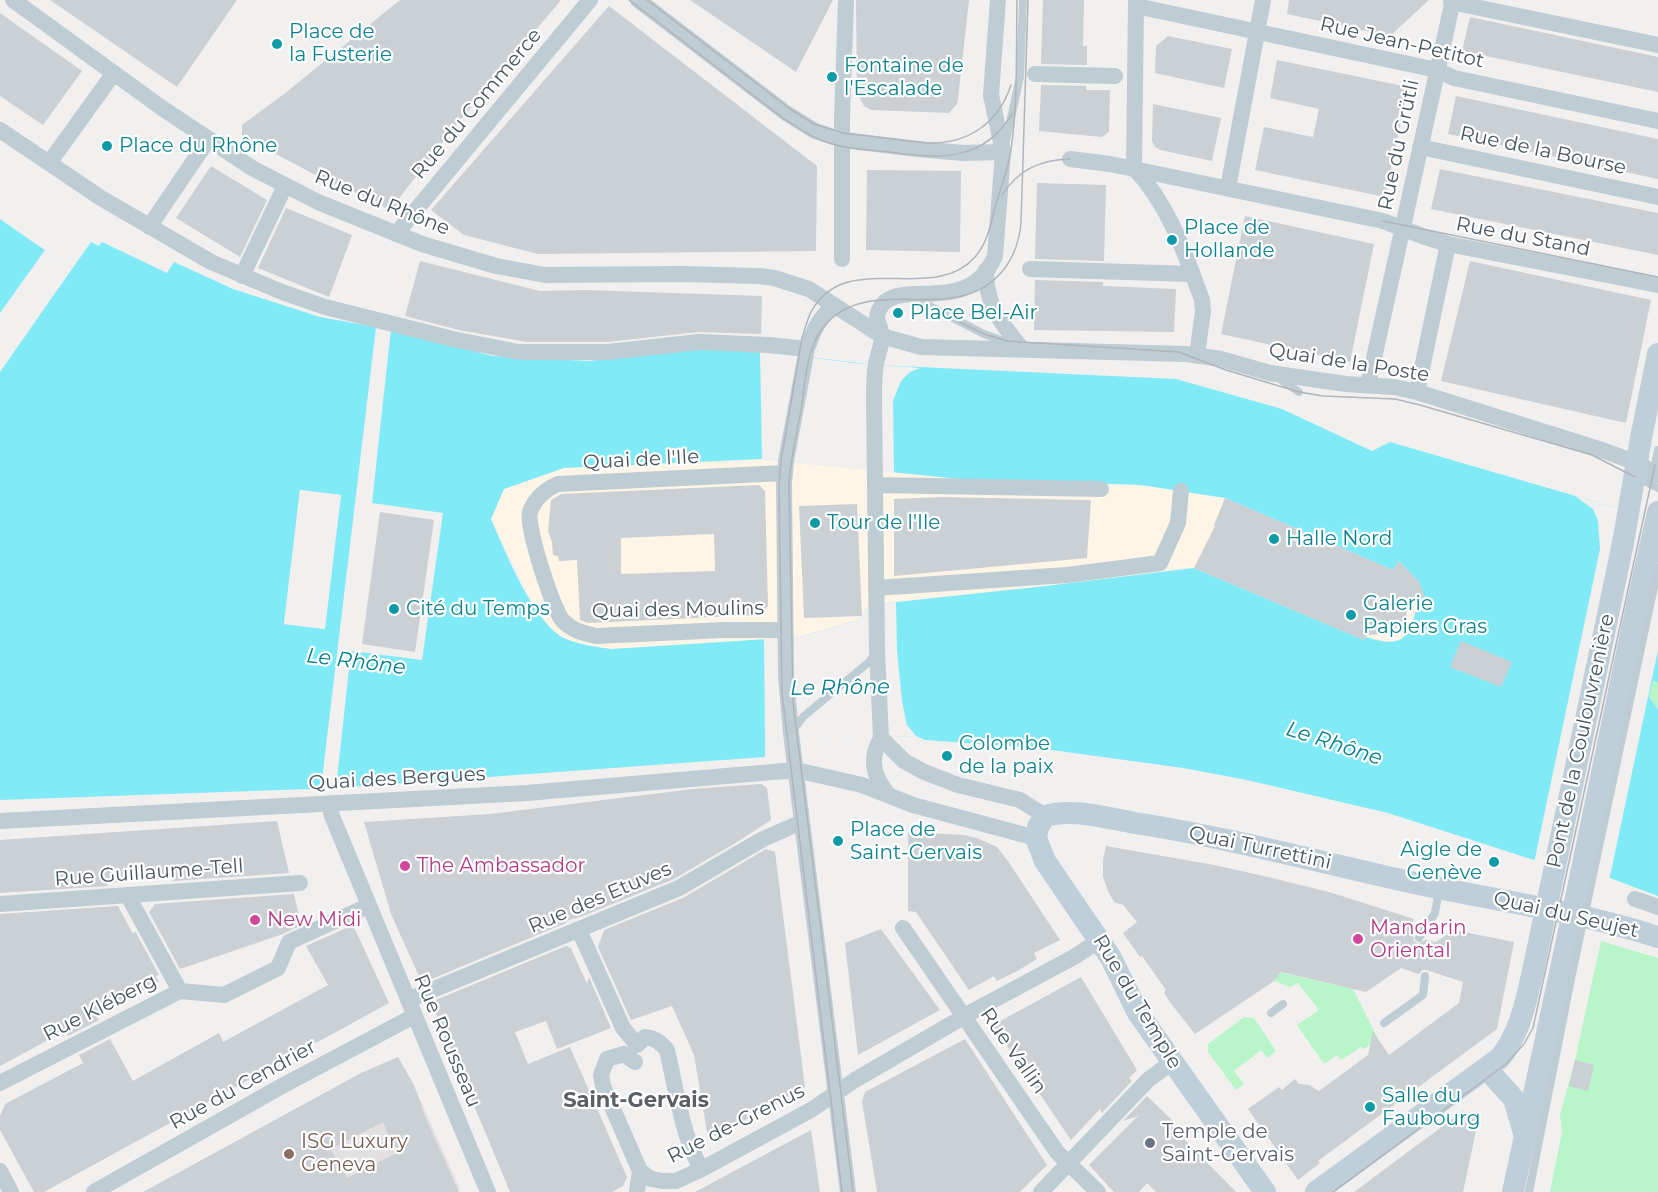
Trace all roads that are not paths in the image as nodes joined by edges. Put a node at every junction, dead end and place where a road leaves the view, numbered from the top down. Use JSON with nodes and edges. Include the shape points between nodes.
{"nodes":[{"id":1,"x":13,"y":0,"type":"edge"},
{"id":2,"x":590,"y":0,"type":"edge"},
{"id":3,"x":638,"y":0,"type":"edge"},
{"id":4,"x":846,"y":0,"type":"edge"},
{"id":5,"x":998,"y":0,"type":"edge"},
{"id":6,"x":1023,"y":0,"type":"edge"},
{"id":7,"x":1263,"y":0,"type":"edge"},
{"id":8,"x":1451,"y":1,"type":"edge"},
{"id":9,"x":1136,"y":3,"type":"edge"},
{"id":10,"x":1257,"y":31,"type":"junction"},
{"id":11,"x":1658,"y":45,"type":"edge"},
{"id":12,"x":1437,"y":70,"type":"junction"},
{"id":13,"x":114,"y":73,"type":"junction"},
{"id":14,"x":1035,"y":74,"type":"dead end"},
{"id":15,"x":1115,"y":76,"type":"dead end"},
{"id":16,"x":1658,"y":121,"type":"edge"},
{"id":17,"x":0,"y":130,"type":"edge"},
{"id":18,"x":208,"y":140,"type":"junction"},
{"id":19,"x":843,"y":140,"type":"junction"},
{"id":20,"x":1420,"y":147,"type":"junction"},
{"id":21,"x":1003,"y":152,"type":"junction"},
{"id":22,"x":1070,"y":159,"type":"dead end"},
{"id":23,"x":49,"y":163,"type":"junction"},
{"id":24,"x":1134,"y":168,"type":"junction"},
{"id":25,"x":285,"y":186,"type":"junction"},
{"id":26,"x":1228,"y":188,"type":"junction"},
{"id":27,"x":1658,"y":197,"type":"edge"},
{"id":28,"x":149,"y":227,"type":"junction"},
{"id":29,"x":1402,"y":227,"type":"junction"},
{"id":30,"x":396,"y":234,"type":"junction"},
{"id":31,"x":1448,"y":244,"type":"junction"},
{"id":32,"x":842,"y":259,"type":"dead end"},
{"id":33,"x":1030,"y":269,"type":"dead end"},
{"id":34,"x":986,"y":270,"type":"junction"},
{"id":35,"x":1192,"y":274,"type":"junction"},
{"id":36,"x":242,"y":276,"type":"junction"},
{"id":37,"x":1658,"y":285,"type":"edge"},
{"id":38,"x":906,"y":294,"type":"junction"},
{"id":39,"x":834,"y":305,"type":"junction"},
{"id":40,"x":882,"y":336,"type":"junction"},
{"id":41,"x":1022,"y":349,"type":"junction"},
{"id":42,"x":806,"y":353,"type":"junction"},
{"id":43,"x":1658,"y":354,"type":"edge"},
{"id":44,"x":1197,"y":355,"type":"junction"},
{"id":45,"x":1270,"y":373,"type":"junction"},
{"id":46,"x":1368,"y":385,"type":"junction"},
{"id":47,"x":1299,"y":392,"type":"dead end"},
{"id":48,"x":1417,"y":392,"type":"junction"},
{"id":49,"x":1658,"y":450,"type":"edge"},
{"id":50,"x":785,"y":467,"type":"junction"},
{"id":51,"x":1645,"y":474,"type":"edge"},
{"id":52,"x":875,"y":478,"type":"junction"},
{"id":53,"x":1658,"y":488,"type":"edge"},
{"id":54,"x":1101,"y":489,"type":"dead end"},
{"id":55,"x":1181,"y":491,"type":"dead end"},
{"id":56,"x":1657,"y":516,"type":"edge"},
{"id":57,"x":530,"y":530,"type":"joint"},
{"id":58,"x":1654,"y":557,"type":"edge"},
{"id":59,"x":876,"y":596,"type":"junction"},
{"id":60,"x":785,"y":634,"type":"junction"},
{"id":61,"x":877,"y":651,"type":"junction"},
{"id":62,"x":791,"y":737,"type":"junction"},
{"id":63,"x":881,"y":738,"type":"junction"},
{"id":64,"x":796,"y":770,"type":"junction"},
{"id":65,"x":893,"y":796,"type":"junction"},
{"id":66,"x":328,"y":804,"type":"junction"},
{"id":67,"x":1045,"y":816,"type":"junction"},
{"id":68,"x":0,"y":821,"type":"edge"},
{"id":69,"x":802,"y":822,"type":"junction"},
{"id":70,"x":1036,"y":838,"type":"junction"},
{"id":71,"x":300,"y":883,"type":"dead end"},
{"id":72,"x":1439,"y":888,"type":"junction"},
{"id":73,"x":1474,"y":895,"type":"joint"},
{"id":74,"x":128,"y":896,"type":"junction"},
{"id":75,"x":1635,"y":899,"type":"dead end"},
{"id":76,"x":0,"y":904,"type":"edge"},
{"id":77,"x":368,"y":906,"type":"junction"},
{"id":78,"x":1658,"y":907,"type":"edge"},
{"id":79,"x":903,"y":928,"type":"dead end"},
{"id":80,"x":579,"y":930,"type":"junction"},
{"id":81,"x":1658,"y":937,"type":"edge"},
{"id":82,"x":1419,"y":938,"type":"dead end"},
{"id":83,"x":1100,"y":940,"type":"junction"},
{"id":84,"x":1425,"y":976,"type":"dead end"},
{"id":85,"x":1565,"y":978,"type":"junction"},
{"id":86,"x":180,"y":991,"type":"junction"},
{"id":87,"x":1283,"y":1004,"type":"dead end"},
{"id":88,"x":411,"y":1008,"type":"junction"},
{"id":89,"x":1271,"y":1013,"type":"dead end"},
{"id":90,"x":964,"y":1016,"type":"junction"},
{"id":91,"x":1384,"y":1023,"type":"dead end"},
{"id":92,"x":635,"y":1062,"type":"dead end"},
{"id":93,"x":1172,"y":1062,"type":"junction"},
{"id":94,"x":1487,"y":1069,"type":"junction"},
{"id":95,"x":0,"y":1083,"type":"edge"},
{"id":96,"x":835,"y":1093,"type":"junction"},
{"id":97,"x":1525,"y":1137,"type":"junction"},
{"id":98,"x":1070,"y":1165,"type":"junction"},
{"id":99,"x":702,"y":1169,"type":"junction"},
{"id":100,"x":0,"y":1171,"type":"edge"},
{"id":101,"x":640,"y":1171,"type":"junction"},
{"id":102,"x":481,"y":1189,"type":"edge"},
{"id":103,"x":11,"y":1192,"type":"edge"},
{"id":104,"x":94,"y":1192,"type":"edge"},
{"id":105,"x":637,"y":1192,"type":"edge"},
{"id":106,"x":848,"y":1192,"type":"edge"},
{"id":107,"x":1041,"y":1192,"type":"edge"},
{"id":108,"x":1098,"y":1192,"type":"edge"},
{"id":109,"x":1265,"y":1192,"type":"edge"},
{"id":110,"x":1316,"y":1192,"type":"edge"},
{"id":111,"x":1513,"y":1192,"type":"edge"},
{"id":112,"x":1529,"y":1192,"type":"edge"}],
"edges":[{"from":1,"to":13,"type":"street","name":"Rue du Rhône"},
{"from":2,"to":30,"type":"street","name":"Rue du Commerce"},
{"from":3,"to":19,"type":"street","via":[[786,113],[815,131]]},
{"from":4,"to":19,"type":"street"},
{"from":5,"to":21,"type":"street","via":[[991,95]]},
{"from":6,"to":21,"type":"lane","via":[[1020,77]]},
{"from":7,"to":10,"type":"street"},
{"from":8,"to":11,"type":"street"},
{"from":8,"to":12,"type":"street","name":"Rue du Grütli"},
{"from":9,"to":10,"type":"street","name":"Rue Jean-Petitot"},
{"from":9,"to":24,"type":"street"},
{"from":10,"to":12,"type":"street","name":"Rue Jean-Petitot"},
{"from":10,"to":26,"type":"street"},
{"from":12,"to":16,"type":"street","name":"Rue Jean-Petitot","via":[[1454,78]]},
{"from":12,"to":20,"type":"street","name":"Rue du Grütli"},
{"from":13,"to":18,"type":"street","name":"Rue du Rhône"},
{"from":13,"to":23,"type":"street"},
{"from":14,"to":15,"type":"street"},
{"from":17,"to":23,"type":"street"},
{"from":18,"to":25,"type":"street","name":"Rue du Rhône"},
{"from":18,"to":28,"type":"street"},
{"from":19,"to":21,"type":"street","via":[[963,153]]},
{"from":19,"to":32,"type":"street"},
{"from":20,"to":27,"type":"street","name":"Rue de la Bourse"},
{"from":20,"to":29,"type":"street","name":"Rue du Grütli"},
{"from":21,"to":34,"type":"street","via":[[996,249]]},
{"from":22,"to":24,"type":"street","name":"Rue du Stand"},
{"from":23,"to":28,"type":"street"},
{"from":24,"to":26,"type":"street","name":"Rue du Stand"},
{"from":24,"to":35,"type":"street","via":[[1171,220]]},
{"from":25,"to":30,"type":"street","name":"Rue du Rhône"},
{"from":25,"to":36,"type":"street"},
{"from":26,"to":29,"type":"street","name":"Rue du Stand"},
{"from":28,"to":36,"type":"street"},
{"from":29,"to":31,"type":"street","name":"Rue du Stand"},
{"from":29,"to":46,"type":"street","name":"Rue du Grütli"},
{"from":30,"to":39,"type":"street","name":"Rue du Rhône","via":[[473,260],[545,275],[759,276],[792,283]]},
{"from":31,"to":37,"type":"street","name":"Rue du Stand"},
{"from":31,"to":48,"type":"street"},
{"from":33,"to":35,"type":"street"},
{"from":34,"to":38,"type":"street","via":[[973,284],[958,291]]},
{"from":34,"to":41,"type":"street","via":[[992,306]]},
{"from":35,"to":44,"type":"street","via":[[1203,311]]},
{"from":36,"to":42,"type":"street","via":[[325,307],[519,352],[608,352],[699,342],[769,345]]},
{"from":38,"to":40,"type":"street","via":[[886,300],[879,309],[876,320]]},
{"from":38,"to":41,"type":"lane"},
{"from":39,"to":40,"type":"street","name":"Rue du Rhône"},
{"from":39,"to":42,"type":"street","via":[[818,321]]},
{"from":40,"to":41,"type":"street","name":"Quai de la Poste","via":[[921,347]]},
{"from":40,"to":52,"type":"street","via":[[874,400]]},
{"from":41,"to":44,"type":"street","name":"Quai de la Poste"},
{"from":42,"to":50,"type":"street"},
{"from":43,"to":51,"type":"main road","name":"Pont de la Coulouvrenière"},
{"from":44,"to":45,"type":"street","name":"Quai de la Poste"},
{"from":45,"to":46,"type":"street","name":"Quai de la Poste"},
{"from":45,"to":47,"type":"lane"},
{"from":46,"to":48,"type":"street","name":"Quai de la Poste"},
{"from":48,"to":51,"type":"street","name":"Quai de la Poste","via":[[1605,451]]},
{"from":49,"to":51,"type":"lane","via":[[1655,465]]},
{"from":50,"to":57,"type":"street","name":"Quai de l'Ile","via":[[558,484],[536,500],[530,514]]},
{"from":50,"to":60,"type":"street"},
{"from":51,"to":53,"type":"lane"},
{"from":51,"to":94,"type":"main road","name":"Pont de la Coulouvrenière","bridge":true,"via":[[1630,512],[1533,971],[1515,1036]]},
{"from":52,"to":54,"type":"street"},
{"from":52,"to":59,"type":"street"},
{"from":55,"to":59,"type":"street","via":[[1178,523],[1160,563]]},
{"from":56,"to":58,"type":"main road","name":"Pont de la Coulouvrenière"},
{"from":57,"to":60,"type":"street","name":"Quai des Moulins","via":[[562,620],[577,632],[596,636],[724,630]]},
{"from":58,"to":85,"type":"main road","name":"Pont de la Coulouvrenière","bridge":true},
{"from":59,"to":61,"type":"street"},
{"from":60,"to":62,"type":"street"},
{"from":61,"to":62,"type":"lane","via":[[804,716]]},
{"from":61,"to":63,"type":"street"},
{"from":62,"to":64,"type":"street"},
{"from":63,"to":65,"type":"street","via":[[874,749],[874,765],[878,782]]},
{"from":63,"to":67,"type":"street","via":[[904,761],[924,772],[1020,800]]},
{"from":64,"to":65,"type":"street"},
{"from":64,"to":66,"type":"street","name":"Quai des Bergues","via":[[527,793]]},
{"from":64,"to":69,"type":"street"},
{"from":65,"to":70,"type":"street"},
{"from":66,"to":68,"type":"street","name":"Quai des Bergues"},
{"from":66,"to":77,"type":"street","name":"Rue Rousseau"},
{"from":67,"to":70,"type":"main road"},
{"from":67,"to":72,"type":"main road","name":"Quai Turrettini","via":[[1078,813],[1191,832]]},
{"from":69,"to":80,"type":"street","name":"Rue des Etuves","via":[[762,839],[692,882]]},
{"from":69,"to":96,"type":"street"},
{"from":70,"to":83,"type":"main road","name":"Rue du Temple","via":[[1045,861]]},
{"from":71,"to":74,"type":"street","name":"Rue Guillaume-Tell"},
{"from":72,"to":73,"type":"main road","name":"Quai Turrettini"},
{"from":72,"to":82,"type":"lane","via":[[1435,913]]},
{"from":73,"to":81,"type":"main road","name":"Quai du Seujet","via":[[1543,907]]},
{"from":74,"to":76,"type":"street","name":"Rue Guillaume-Tell"},
{"from":74,"to":86,"type":"street"},
{"from":75,"to":78,"type":"street"},
{"from":77,"to":86,"type":"street","name":"Rue Kléberg","via":[[289,942],[278,968],[224,994]]},
{"from":77,"to":88,"type":"street","name":"Rue Rousseau"},
{"from":79,"to":90,"type":"street","name":"Rue Vallin"},
{"from":80,"to":88,"type":"street","name":"Rue des Etuves"},
{"from":80,"to":99,"type":"street","via":[[623,1028],[637,1045],[645,1037],[653,1038],[667,1050],[688,1142]]},
{"from":83,"to":90,"type":"street","name":"Rue de-Grenus"},
{"from":83,"to":93,"type":"main road","name":"Rue du Temple","via":[[1133,1004]]},
{"from":84,"to":91,"type":"lane","via":[[1423,995]]},
{"from":85,"to":97,"type":"main road","name":"Pont de la Coulouvrenière"},
{"from":85,"to":112,"type":"lane"},
{"from":86,"to":95,"type":"street","name":"Rue Kléberg"},
{"from":87,"to":89,"type":"lane"},
{"from":88,"to":102,"type":"street","name":"Rue Rousseau"},
{"from":88,"to":104,"type":"street","name":"Rue du Cendrier"},
{"from":90,"to":96,"type":"street","name":"Rue de-Grenus"},
{"from":90,"to":98,"type":"street","name":"Rue Vallin","via":[[1057,1152]]},
{"from":92,"to":101,"type":"street","via":[[624,1054],[616,1055],[607,1059],[601,1075]]},
{"from":93,"to":98,"type":"street","via":[[1148,1080]]},
{"from":93,"to":109,"type":"main road","name":"Rue du Temple"},
{"from":94,"to":97,"type":"main road","via":[[1514,1099]]},
{"from":94,"to":110,"type":"main road","name":"Pont de la Coulouvrenière"},
{"from":96,"to":99,"type":"street","name":"Rue de-Grenus"},
{"from":96,"to":106,"type":"street"},
{"from":97,"to":111,"type":"main road","name":"Pont de la Coulouvrenière"},
{"from":98,"to":107,"type":"street"},
{"from":98,"to":108,"type":"street","name":"Rue Vallin"},
{"from":99,"to":101,"type":"street","name":"Rue de-Grenus","via":[[676,1181],[651,1179]]},
{"from":100,"to":103,"type":"street"},
{"from":101,"to":105,"type":"street"}]}
